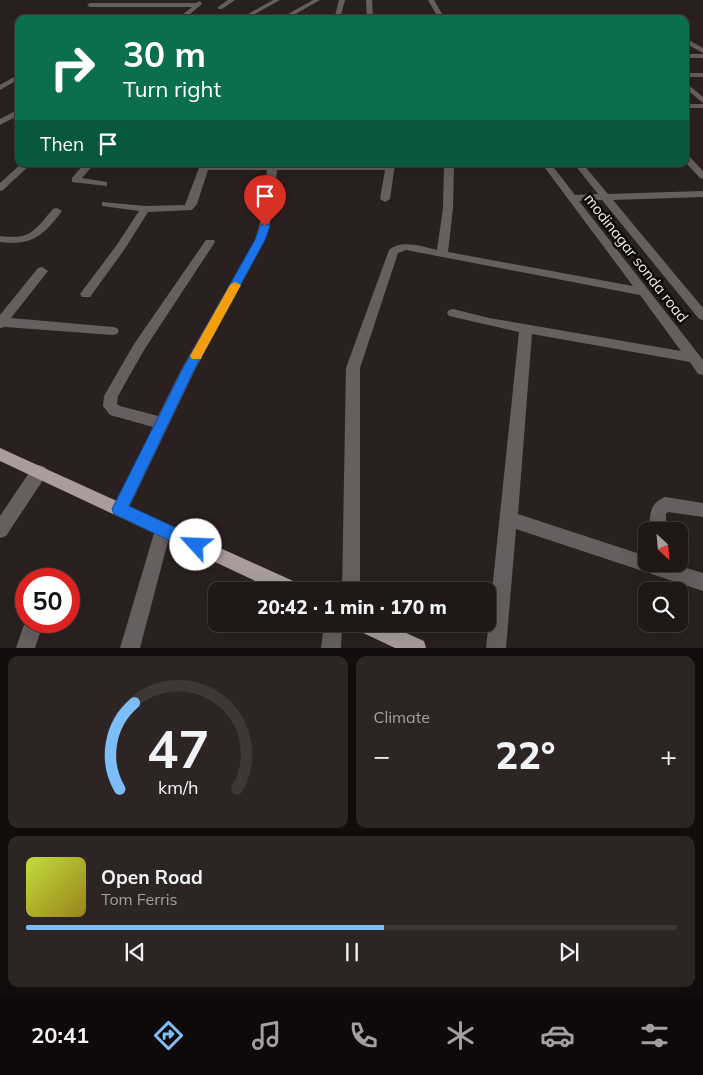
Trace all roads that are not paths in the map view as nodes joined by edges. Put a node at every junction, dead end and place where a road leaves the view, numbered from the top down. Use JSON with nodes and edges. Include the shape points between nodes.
{"nodes":[{"id":1,"x":204,"y":0,"type":"edge"},
{"id":2,"x":232,"y":0,"type":"edge"},
{"id":3,"x":277,"y":0,"type":"edge"},
{"id":4,"x":317,"y":0,"type":"edge"},
{"id":5,"x":342,"y":0,"type":"edge"},
{"id":6,"x":369,"y":0,"type":"edge"},
{"id":7,"x":431,"y":0,"type":"edge"},
{"id":8,"x":198,"y":5,"type":"junction"},
{"id":9,"x":90,"y":6,"type":"edge"},
{"id":10,"x":220,"y":8,"type":"dead end"},
{"id":11,"x":251,"y":14,"type":"dead end"},
{"id":12,"x":185,"y":15,"type":"edge"},
{"id":13,"x":289,"y":15,"type":"edge"},
{"id":14,"x":337,"y":15,"type":"edge"},
{"id":15,"x":370,"y":15,"type":"edge"},
{"id":16,"x":440,"y":15,"type":"edge"},
{"id":17,"x":689,"y":42,"type":"edge"},
{"id":18,"x":703,"y":51,"type":"edge"},
{"id":19,"x":689,"y":56,"type":"edge"},
{"id":20,"x":703,"y":56,"type":"edge"},
{"id":21,"x":689,"y":75,"type":"edge"},
{"id":22,"x":703,"y":76,"type":"edge"},
{"id":23,"x":15,"y":79,"type":"edge"},
{"id":24,"x":689,"y":87,"type":"edge"},
{"id":25,"x":0,"y":88,"type":"edge"},
{"id":26,"x":689,"y":88,"type":"edge"},
{"id":27,"x":703,"y":90,"type":"edge"},
{"id":28,"x":703,"y":101,"type":"edge"},
{"id":29,"x":689,"y":106,"type":"edge"},
{"id":30,"x":703,"y":106,"type":"edge"},
{"id":31,"x":15,"y":113,"type":"edge"},
{"id":32,"x":2,"y":120,"type":"edge"},
{"id":33,"x":15,"y":121,"type":"edge"},
{"id":34,"x":689,"y":161,"type":"edge"},
{"id":35,"x":23,"y":167,"type":"edge"},
{"id":36,"x":86,"y":167,"type":"edge"},
{"id":37,"x":201,"y":167,"type":"edge"},
{"id":38,"x":272,"y":167,"type":"edge"},
{"id":39,"x":389,"y":167,"type":"edge"},
{"id":40,"x":449,"y":167,"type":"edge"},
{"id":41,"x":549,"y":167,"type":"edge"},
{"id":42,"x":580,"y":167,"type":"edge"},
{"id":43,"x":703,"y":176,"type":"edge"},
{"id":44,"x":104,"y":184,"type":"dead end"},
{"id":45,"x":0,"y":188,"type":"edge"},
{"id":46,"x":703,"y":194,"type":"edge"},
{"id":47,"x":600,"y":196,"type":"junction"},
{"id":48,"x":576,"y":198,"type":"junction"},
{"id":49,"x":385,"y":199,"type":"dead end"},
{"id":50,"x":106,"y":204,"type":"dead end"},
{"id":51,"x":146,"y":209,"type":"junction"},
{"id":52,"x":58,"y":211,"type":"dead end"},
{"id":53,"x":0,"y":239,"type":"edge"},
{"id":54,"x":210,"y":242,"type":"dead end"},
{"id":55,"x":442,"y":253,"type":"junction"},
{"id":56,"x":42,"y":271,"type":"dead end"},
{"id":57,"x":642,"y":292,"type":"junction"},
{"id":58,"x":86,"y":294,"type":"dead end"},
{"id":59,"x":453,"y":313,"type":"dead end"},
{"id":60,"x":703,"y":316,"type":"edge"},
{"id":61,"x":1,"y":323,"type":"edge"},
{"id":62,"x":526,"y":329,"type":"junction"},
{"id":63,"x":113,"y":331,"type":"dead end"},
{"id":64,"x":694,"y":358,"type":"junction"},
{"id":65,"x":703,"y":370,"type":"edge"},
{"id":66,"x":162,"y":423,"type":"junction"},
{"id":67,"x":0,"y":454,"type":"edge"},
{"id":68,"x":39,"y":472,"type":"junction"},
{"id":69,"x":120,"y":509,"type":"junction"},
{"id":70,"x":703,"y":510,"type":"edge"},
{"id":71,"x":508,"y":518,"type":"junction"},
{"id":72,"x":658,"y":522,"type":"edge"},
{"id":73,"x":0,"y":530,"type":"edge"},
{"id":74,"x":163,"y":530,"type":"junction"},
{"id":75,"x":638,"y":560,"type":"edge"},
{"id":76,"x":673,"y":572,"type":"edge"},
{"id":77,"x":276,"y":582,"type":"edge"},
{"id":78,"x":351,"y":582,"type":"edge"},
{"id":79,"x":703,"y":582,"type":"edge"},
{"id":80,"x":332,"y":632,"type":"edge"},
{"id":81,"x":383,"y":632,"type":"edge"},
{"id":82,"x":31,"y":633,"type":"edge"},
{"id":83,"x":25,"y":648,"type":"edge"},
{"id":84,"x":130,"y":648,"type":"edge"},
{"id":85,"x":331,"y":648,"type":"edge"},
{"id":86,"x":417,"y":648,"type":"edge"},
{"id":87,"x":496,"y":648,"type":"edge"}],
"edges":[{"from":1,"to":8,"type":"street"},
{"from":2,"to":10,"type":"street"},
{"from":3,"to":11,"type":"street"},
{"from":4,"to":13,"type":"street"},
{"from":5,"to":14,"type":"street"},
{"from":6,"to":15,"type":"street"},
{"from":7,"to":16,"type":"street"},
{"from":8,"to":9,"type":"street"},
{"from":8,"to":12,"type":"street"},
{"from":17,"to":18,"type":"street"},
{"from":19,"to":20,"type":"street"},
{"from":21,"to":22,"type":"street"},
{"from":23,"to":25,"type":"street"},
{"from":24,"to":27,"type":"street"},
{"from":26,"to":28,"type":"street"},
{"from":29,"to":30,"type":"street"},
{"from":31,"to":32,"type":"street"},
{"from":32,"to":33,"type":"street"},
{"from":34,"to":43,"type":"street"},
{"from":35,"to":45,"type":"street"},
{"from":36,"to":44,"type":"street","via":[[75,180]]},
{"from":37,"to":51,"type":"street","via":[[192,204],[188,208]]},
{"from":38,"to":66,"type":"street","via":[[272,186],[260,240]]},
{"from":39,"to":49,"type":"street"},
{"from":40,"to":55,"type":"street"},
{"from":41,"to":48,"type":"street","name":"modinagar sonda road"},
{"from":42,"to":47,"type":"street"},
{"from":46,"to":47,"type":"street"},
{"from":47,"to":48,"type":"street"},
{"from":47,"to":60,"type":"street"},
{"from":48,"to":57,"type":"street","name":"modinagar sonda road"},
{"from":50,"to":51,"type":"street"},
{"from":51,"to":58,"type":"street"},
{"from":52,"to":53,"type":"street","via":[[26,241]]},
{"from":54,"to":66,"type":"street","via":[[138,348],[111,396],[110,406],[115,411]]},
{"from":55,"to":57,"type":"street"},
{"from":55,"to":78,"type":"street","via":[[406,247],[393,252],[353,368]]},
{"from":56,"to":61,"type":"street"},
{"from":57,"to":64,"type":"street","name":"modinagar sonda road"},
{"from":59,"to":62,"type":"street"},
{"from":61,"to":63,"type":"street"},
{"from":62,"to":64,"type":"street"},
{"from":62,"to":71,"type":"street","via":[[519,435]]},
{"from":64,"to":65,"type":"street","name":"modinagar sonda road"},
{"from":66,"to":69,"type":"street"},
{"from":67,"to":68,"type":"main road"},
{"from":68,"to":69,"type":"main road"},
{"from":68,"to":73,"type":"street"},
{"from":69,"to":74,"type":"main road"},
{"from":70,"to":72,"type":"street","via":[[665,504],[658,512]]},
{"from":71,"to":75,"type":"street"},
{"from":71,"to":87,"type":"street"},
{"from":74,"to":77,"type":"main road"},
{"from":74,"to":84,"type":"street"},
{"from":76,"to":79,"type":"street"},
{"from":80,"to":85,"type":"street"},
{"from":81,"to":86,"type":"main road"},
{"from":82,"to":83,"type":"street"}]}
